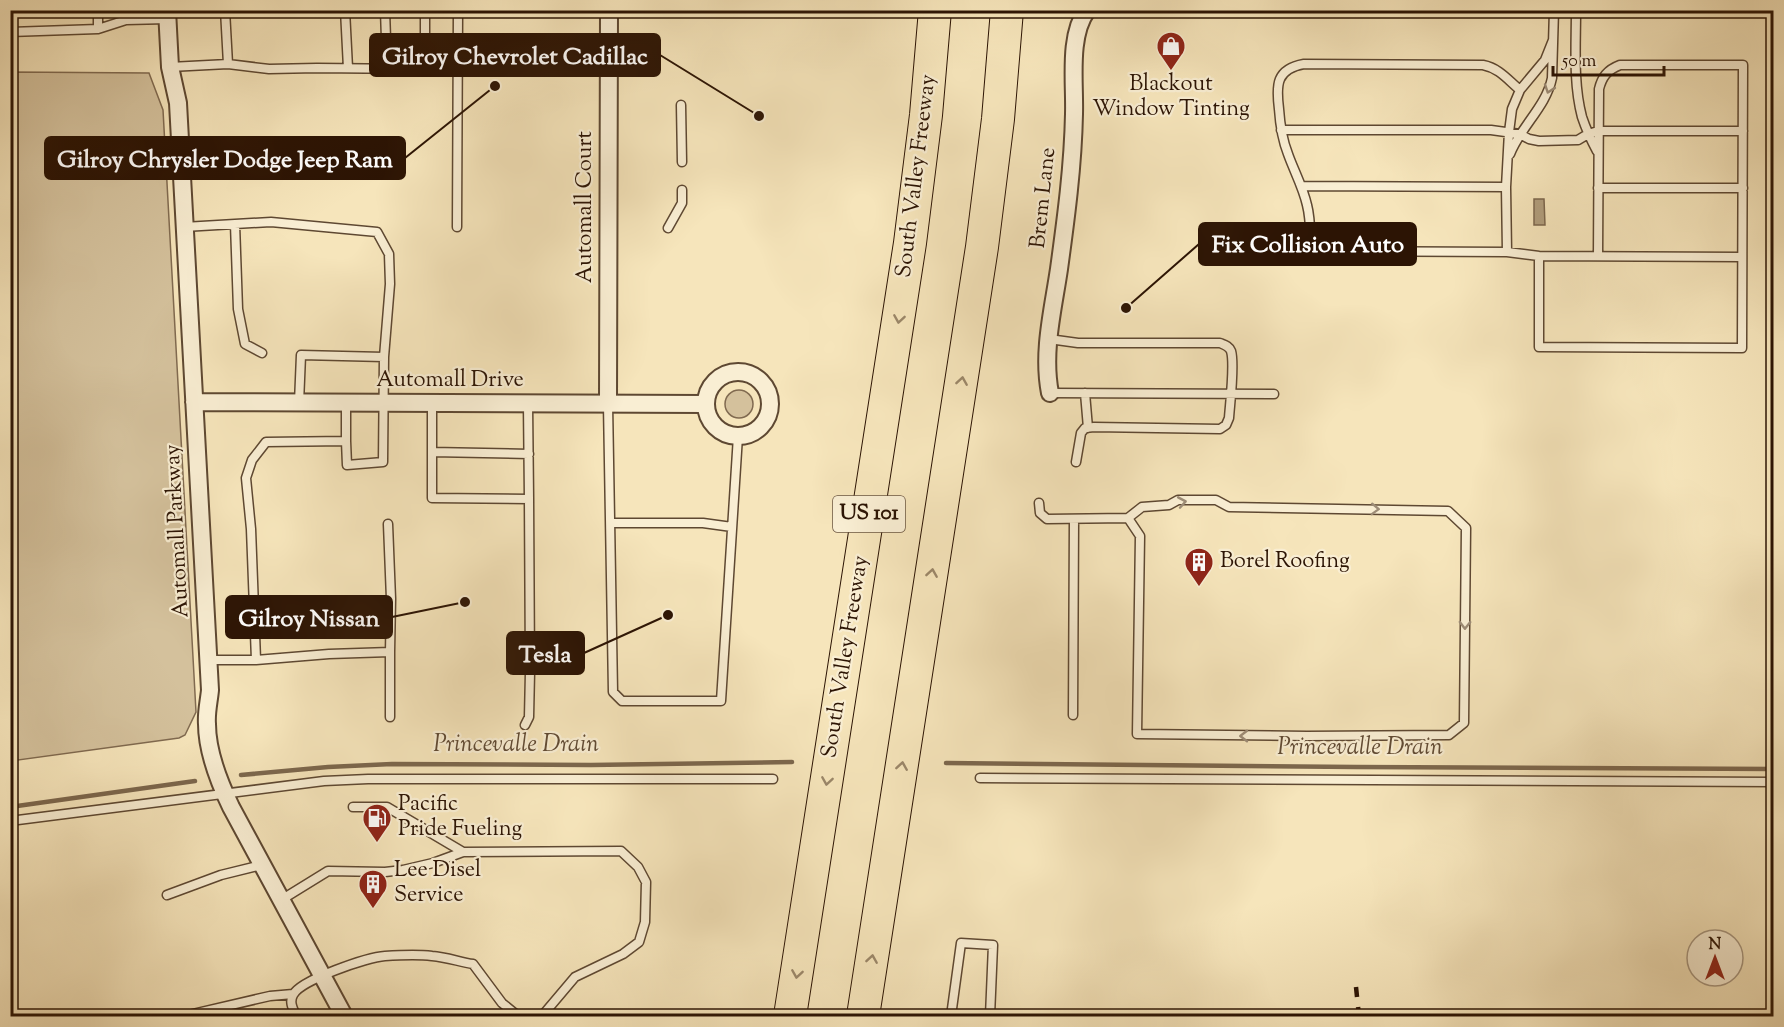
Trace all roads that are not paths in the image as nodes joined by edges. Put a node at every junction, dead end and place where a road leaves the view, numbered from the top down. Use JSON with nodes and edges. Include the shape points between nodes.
{"nodes":[{"id":1,"x":98,"y":10,"type":"edge"},
{"id":2,"x":225,"y":10,"type":"edge"},
{"id":3,"x":345,"y":10,"type":"edge"},
{"id":4,"x":385,"y":10,"type":"edge"},
{"id":5,"x":425,"y":10,"type":"edge"},
{"id":6,"x":458,"y":10,"type":"edge"},
{"id":7,"x":609,"y":10,"type":"edge"},
{"id":8,"x":924,"y":10,"type":"edge"},
{"id":9,"x":935,"y":10,"type":"edge"},
{"id":10,"x":1007,"y":10,"type":"edge"},
{"id":11,"x":1087,"y":10,"type":"edge"},
{"id":12,"x":1554,"y":10,"type":"edge"},
{"id":13,"x":1576,"y":10,"type":"edge"},
{"id":14,"x":168,"y":15,"type":"edge"},
{"id":15,"x":98,"y":29,"type":"junction"},
{"id":16,"x":10,"y":32,"type":"edge"},
{"id":17,"x":1553,"y":40,"type":"junction"},
{"id":18,"x":228,"y":64,"type":"junction"},
{"id":19,"x":170,"y":67,"type":"junction"},
{"id":20,"x":348,"y":68,"type":"junction"},
{"id":21,"x":387,"y":68,"type":"junction"},
{"id":22,"x":1520,"y":90,"type":"junction"},
{"id":23,"x":681,"y":105,"type":"dead end"},
{"id":24,"x":926,"y":115,"type":"junction"},
{"id":25,"x":1281,"y":130,"type":"junction"},
{"id":26,"x":1598,"y":131,"type":"junction"},
{"id":27,"x":1743,"y":131,"type":"junction"},
{"id":28,"x":1509,"y":132,"type":"junction"},
{"id":29,"x":1520,"y":134,"type":"junction"},
{"id":30,"x":1588,"y":134,"type":"junction"},
{"id":31,"x":1598,"y":154,"type":"junction"},
{"id":32,"x":682,"y":162,"type":"dead end"},
{"id":33,"x":1507,"y":166,"type":"junction"},
{"id":34,"x":1302,"y":186,"type":"junction"},
{"id":35,"x":1506,"y":187,"type":"junction"},
{"id":36,"x":1598,"y":188,"type":"junction"},
{"id":37,"x":1743,"y":188,"type":"junction"},
{"id":38,"x":682,"y":190,"type":"dead end"},
{"id":39,"x":235,"y":224,"type":"junction"},
{"id":40,"x":184,"y":227,"type":"junction"},
{"id":41,"x":457,"y":227,"type":"dead end"},
{"id":42,"x":668,"y":228,"type":"dead end"},
{"id":43,"x":1507,"y":252,"type":"junction"},
{"id":44,"x":1539,"y":256,"type":"junction"},
{"id":45,"x":1598,"y":256,"type":"junction"},
{"id":46,"x":1742,"y":257,"type":"junction"},
{"id":47,"x":1049,"y":339,"type":"junction"},
{"id":48,"x":262,"y":353,"type":"dead end"},
{"id":49,"x":384,"y":357,"type":"junction"},
{"id":50,"x":1050,"y":393,"type":"joint"},
{"id":51,"x":1085,"y":393,"type":"junction"},
{"id":52,"x":1230,"y":393,"type":"junction"},
{"id":53,"x":1275,"y":394,"type":"dead end"},
{"id":54,"x":194,"y":402,"type":"junction"},
{"id":55,"x":299,"y":403,"type":"junction"},
{"id":56,"x":346,"y":403,"type":"junction"},
{"id":57,"x":385,"y":403,"type":"junction"},
{"id":58,"x":432,"y":403,"type":"junction"},
{"id":59,"x":528,"y":404,"type":"junction"},
{"id":60,"x":608,"y":404,"type":"junction"},
{"id":61,"x":706,"y":404,"type":"junction"},
{"id":62,"x":1088,"y":428,"type":"junction"},
{"id":63,"x":738,"y":436,"type":"junction"},
{"id":64,"x":346,"y":441,"type":"junction"},
{"id":65,"x":432,"y":452,"type":"junction"},
{"id":66,"x":529,"y":454,"type":"junction"},
{"id":67,"x":1076,"y":462,"type":"dead end"},
{"id":68,"x":529,"y":499,"type":"junction"},
{"id":69,"x":1040,"y":503,"type":"dead end"},
{"id":70,"x":1128,"y":518,"type":"junction"},
{"id":71,"x":1074,"y":519,"type":"junction"},
{"id":72,"x":610,"y":523,"type":"junction"},
{"id":73,"x":388,"y":524,"type":"dead end"},
{"id":74,"x":732,"y":527,"type":"junction"},
{"id":75,"x":390,"y":652,"type":"junction"},
{"id":76,"x":207,"y":660,"type":"junction"},
{"id":77,"x":256,"y":660,"type":"junction"},
{"id":78,"x":1073,"y":715,"type":"dead end"},
{"id":79,"x":390,"y":717,"type":"dead end"},
{"id":80,"x":525,"y":725,"type":"dead end"},
{"id":81,"x":980,"y":778,"type":"dead end"},
{"id":82,"x":773,"y":779,"type":"dead end"},
{"id":83,"x":1773,"y":782,"type":"edge"},
{"id":84,"x":224,"y":793,"type":"junction"},
{"id":85,"x":353,"y":807,"type":"dead end"},
{"id":86,"x":10,"y":820,"type":"edge"},
{"id":87,"x":463,"y":852,"type":"junction"},
{"id":88,"x":262,"y":865,"type":"junction"},
{"id":89,"x":168,"y":895,"type":"dead end"},
{"id":90,"x":281,"y":900,"type":"junction"},
{"id":91,"x":322,"y":976,"type":"junction"},
{"id":92,"x":293,"y":994,"type":"junction"},
{"id":93,"x":184,"y":1017,"type":"edge"},
{"id":94,"x":296,"y":1017,"type":"edge"},
{"id":95,"x":344,"y":1017,"type":"edge"},
{"id":96,"x":518,"y":1017,"type":"edge"},
{"id":97,"x":542,"y":1017,"type":"edge"},
{"id":98,"x":790,"y":1017,"type":"edge"},
{"id":99,"x":863,"y":1017,"type":"edge"},
{"id":100,"x":951,"y":1017,"type":"edge"},
{"id":101,"x":990,"y":1017,"type":"edge"}],
"edges":[{"from":1,"to":15,"type":"lane"},
{"from":2,"to":18,"type":"lane"},
{"from":3,"to":20,"type":"lane"},
{"from":4,"to":21,"type":"lane"},
{"from":5,"to":21,"type":"lane","via":[[424,63],[415,69]]},
{"from":6,"to":41,"type":"lane"},
{"from":7,"to":60,"type":"street","name":"Automall Court"},
{"from":8,"to":24,"type":"highway"},
{"from":9,"to":24,"type":"highway","name":"South Valley Freeway","number":"US 101"},
{"from":99,"to":10,"type":"highway","number":"US 101","one_way":true,"via":[[978,279]]},
{"from":11,"to":47,"type":"street","name":"Brem Lane","via":[[1076,39],[1070,176]]},
{"from":12,"to":17,"type":"lane"},
{"from":13,"to":30,"type":"lane","via":[[1576,82]]},
{"from":14,"to":15,"type":"lane","via":[[126,20]]},
{"from":14,"to":19,"type":"street","name":"Automall Parkway"},
{"from":15,"to":16,"type":"lane"},
{"from":17,"to":22,"type":"lane","via":[[1545,60]]},
{"from":17,"to":29,"type":"lane","one_way":true,"via":[[1550,88]]},
{"from":18,"to":19,"type":"lane"},
{"from":18,"to":20,"type":"lane","via":[[268,69]]},
{"from":19,"to":40,"type":"street","name":"Automall Parkway","via":[[178,103]]},
{"from":20,"to":21,"type":"lane"},
{"from":22,"to":25,"type":"lane","via":[[1499,71],[1483,65],[1304,64],[1286,71],[1278,84]]},
{"from":22,"to":28,"type":"lane"},
{"from":23,"to":32,"type":"lane"},
{"from":24,"to":98,"type":"highway","name":"South Valley Freeway","number":"US 101","one_way":true,"via":[[910,243]]},
{"from":25,"to":28,"type":"lane"},
{"from":25,"to":34,"type":"lane"},
{"from":26,"to":27,"type":"lane"},
{"from":26,"to":27,"type":"lane","via":[[1601,81],[1620,65],[1743,65]]},
{"from":26,"to":30,"type":"lane"},
{"from":26,"to":31,"type":"lane"},
{"from":27,"to":37,"type":"lane"},
{"from":28,"to":29,"type":"lane"},
{"from":28,"to":33,"type":"lane"},
{"from":29,"to":30,"type":"lane","via":[[1539,141],[1578,140]]},
{"from":29,"to":33,"type":"lane"},
{"from":30,"to":31,"type":"lane"},
{"from":31,"to":36,"type":"lane"},
{"from":33,"to":35,"type":"lane"},
{"from":34,"to":35,"type":"lane"},
{"from":34,"to":43,"type":"lane","via":[[1308,207],[1311,251]]},
{"from":35,"to":43,"type":"lane"},
{"from":36,"to":37,"type":"lane"},
{"from":36,"to":45,"type":"lane"},
{"from":37,"to":46,"type":"lane"},
{"from":38,"to":42,"type":"lane","via":[[682,203]]},
{"from":39,"to":40,"type":"lane"},
{"from":39,"to":48,"type":"lane","via":[[240,321],[245,344]]},
{"from":39,"to":49,"type":"lane","via":[[271,222],[377,232],[389,254]]},
{"from":40,"to":54,"type":"street","name":"Automall Parkway"},
{"from":43,"to":44,"type":"lane"},
{"from":44,"to":45,"type":"lane"},
{"from":44,"to":46,"type":"lane","via":[[1539,347],[1742,348]]},
{"from":45,"to":46,"type":"lane"},
{"from":47,"to":50,"type":"street","name":"Brem Lane"},
{"from":47,"to":52,"type":"lane","via":[[1078,343],[1220,343],[1231,352]]},
{"from":49,"to":55,"type":"lane","via":[[301,355]]},
{"from":49,"to":57,"type":"lane"},
{"from":50,"to":51,"type":"lane"},
{"from":51,"to":52,"type":"lane"},
{"from":51,"to":62,"type":"lane"},
{"from":52,"to":53,"type":"lane"},
{"from":52,"to":62,"type":"lane","via":[[1229,418],[1220,429]]},
{"from":54,"to":55,"type":"street","name":"Automall Drive"},
{"from":54,"to":76,"type":"street","name":"Automall Parkway"},
{"from":55,"to":56,"type":"street","name":"Automall Drive"},
{"from":56,"to":57,"type":"street","name":"Automall Drive"},
{"from":56,"to":64,"type":"lane"},
{"from":57,"to":58,"type":"street","name":"Automall Drive"},
{"from":57,"to":64,"type":"lane","via":[[383,462],[347,465]]},
{"from":58,"to":59,"type":"street","name":"Automall Drive"},
{"from":58,"to":65,"type":"lane"},
{"from":59,"to":60,"type":"street","name":"Automall Drive"},
{"from":59,"to":66,"type":"lane"},
{"from":60,"to":61,"type":"street","name":"Automall Drive"},
{"from":60,"to":72,"type":"lane"},
{"from":61,"to":63,"type":"street","via":[[715,426]]},
{"from":61,"to":63,"type":"street","via":[[712,386],[726,374],[744,373],[762,382],[771,402],[767,419],[755,431]]},
{"from":62,"to":67,"type":"lane","via":[[1081,433]]},
{"from":63,"to":74,"type":"lane"},
{"from":64,"to":77,"type":"lane","via":[[266,441],[252,460],[246,478]]},
{"from":65,"to":66,"type":"lane"},
{"from":65,"to":68,"type":"lane","via":[[432,498]]},
{"from":66,"to":68,"type":"lane"},
{"from":68,"to":80,"type":"lane","via":[[529,717]]},
{"from":69,"to":71,"type":"lane","via":[[1040,513],[1047,519]]},
{"from":70,"to":70,"type":"lane","one_way":true,"via":[[1142,507],[1169,506],[1178,500],[1216,500],[1229,507],[1448,511],[1466,528],[1464,723],[1449,735],[1137,734],[1140,536]]},
{"from":70,"to":71,"type":"lane"},
{"from":71,"to":78,"type":"lane"},
{"from":72,"to":74,"type":"lane","via":[[703,523]]},
{"from":72,"to":74,"type":"lane","via":[[613,692],[622,701],[721,701]]},
{"from":73,"to":75,"type":"lane"},
{"from":75,"to":77,"type":"lane"},
{"from":75,"to":79,"type":"lane"},
{"from":76,"to":77,"type":"lane"},
{"from":76,"to":84,"type":"street","name":"Automall Parkway","via":[[207,732]]},
{"from":81,"to":83,"type":"lane"},
{"from":82,"to":84,"type":"lane","via":[[368,779]]},
{"from":84,"to":86,"type":"lane"},
{"from":84,"to":88,"type":"street","name":"Automall Parkway"},
{"from":85,"to":87,"type":"lane","via":[[387,807]]},
{"from":87,"to":90,"type":"lane","via":[[403,870],[328,871]]},
{"from":87,"to":97,"type":"lane","via":[[621,851],[638,867],[646,882],[645,922],[639,942],[575,977]]},
{"from":88,"to":89,"type":"lane"},
{"from":88,"to":90,"type":"street","name":"Automall Parkway"},
{"from":90,"to":91,"type":"street","name":"Automall Parkway"},
{"from":91,"to":92,"type":"lane"},
{"from":91,"to":95,"type":"street","name":"Automall Parkway"},
{"from":91,"to":96,"type":"lane","via":[[383,956],[432,956],[473,964],[502,1003]]},
{"from":92,"to":93,"type":"lane"},
{"from":92,"to":94,"type":"lane","via":[[291,1005]]},
{"from":100,"to":101,"type":"lane","via":[[961,943],[993,945]]}]}
